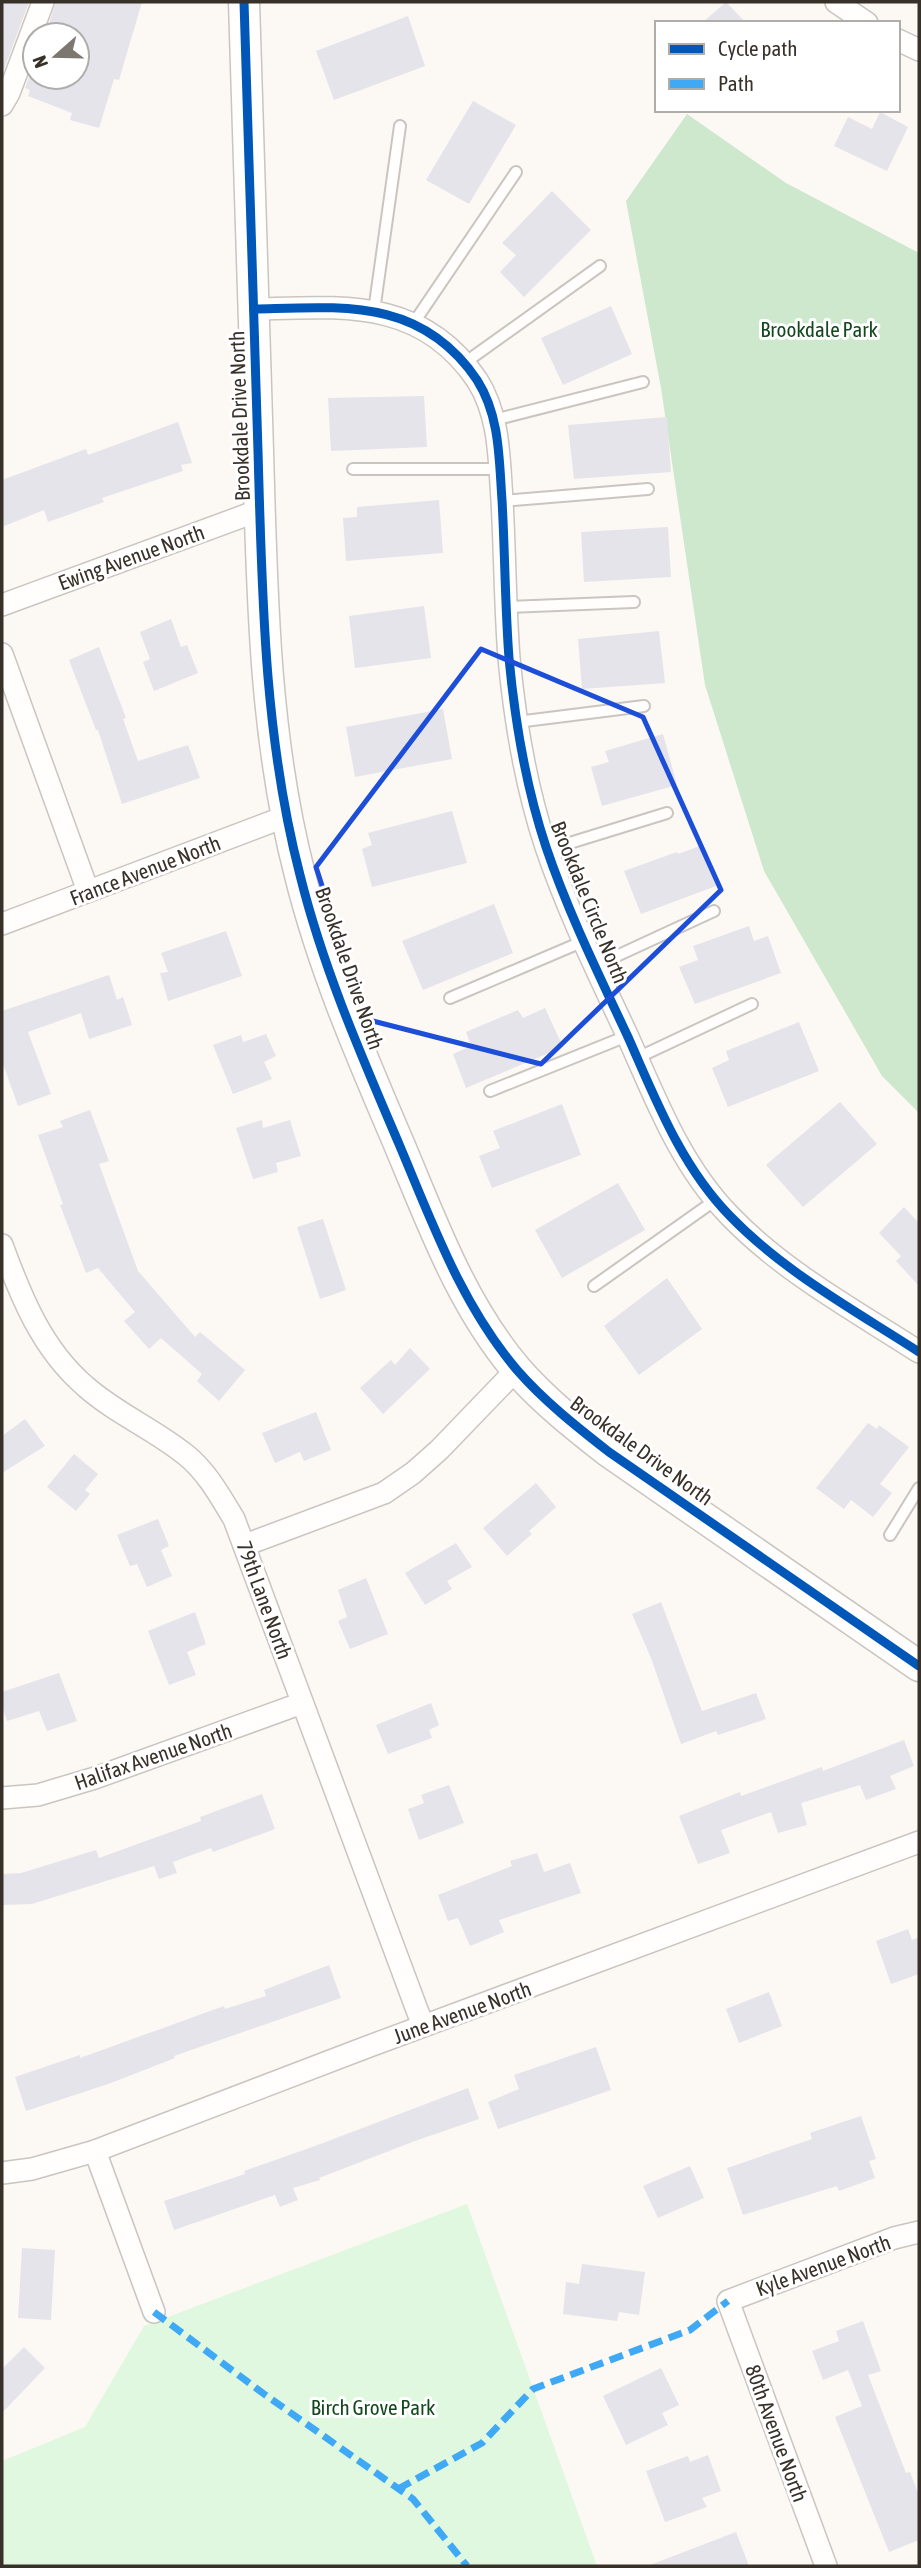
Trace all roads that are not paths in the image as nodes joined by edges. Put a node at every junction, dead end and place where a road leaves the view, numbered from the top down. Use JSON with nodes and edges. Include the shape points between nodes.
{"nodes":[{"id":1,"x":43,"y":2,"type":"edge"},
{"id":2,"x":244,"y":2,"type":"edge"},
{"id":3,"x":836,"y":2,"type":"edge"},
{"id":4,"x":864,"y":21,"type":"edge"},
{"id":5,"x":900,"y":41,"type":"edge"},
{"id":6,"x":919,"y":50,"type":"edge"},
{"id":7,"x":2,"y":104,"type":"edge"},
{"id":8,"x":400,"y":126,"type":"dead end"},
{"id":9,"x":516,"y":172,"type":"dead end"},
{"id":10,"x":600,"y":266,"type":"dead end"},
{"id":11,"x":254,"y":309,"type":"junction"},
{"id":12,"x":374,"y":311,"type":"junction"},
{"id":13,"x":413,"y":324,"type":"junction"},
{"id":14,"x":463,"y":364,"type":"junction"},
{"id":15,"x":643,"y":382,"type":"dead end"},
{"id":16,"x":494,"y":420,"type":"junction"},
{"id":17,"x":353,"y":469,"type":"dead end"},
{"id":18,"x":500,"y":469,"type":"junction"},
{"id":19,"x":648,"y":489,"type":"dead end"},
{"id":20,"x":502,"y":501,"type":"junction"},
{"id":21,"x":260,"y":510,"type":"junction"},
{"id":22,"x":634,"y":602,"type":"dead end"},
{"id":23,"x":2,"y":605,"type":"edge"},
{"id":24,"x":507,"y":607,"type":"junction"},
{"id":25,"x":2,"y":654,"type":"edge"},
{"id":26,"x":644,"y":706,"type":"dead end"},
{"id":27,"x":517,"y":722,"type":"junction"},
{"id":28,"x":667,"y":813,"type":"dead end"},
{"id":29,"x":288,"y":816,"type":"junction"},
{"id":30,"x":547,"y":850,"type":"junction"},
{"id":31,"x":88,"y":891,"type":"junction"},
{"id":32,"x":714,"y":911,"type":"dead end"},
{"id":33,"x":2,"y":924,"type":"edge"},
{"id":34,"x":584,"y":941,"type":"junction"},
{"id":35,"x":595,"y":966,"type":"junction"},
{"id":36,"x":450,"y":998,"type":"dead end"},
{"id":37,"x":752,"y":1004,"type":"dead end"},
{"id":38,"x":627,"y":1036,"type":"junction"},
{"id":39,"x":637,"y":1058,"type":"junction"},
{"id":40,"x":490,"y":1091,"type":"dead end"},
{"id":41,"x":717,"y":1199,"type":"junction"},
{"id":42,"x":2,"y":1245,"type":"edge"},
{"id":43,"x":594,"y":1286,"type":"dead end"},
{"id":44,"x":919,"y":1352,"type":"edge"},
{"id":45,"x":517,"y":1369,"type":"junction"},
{"id":46,"x":919,"y":1488,"type":"edge"},
{"id":47,"x":890,"y":1535,"type":"dead end"},
{"id":48,"x":245,"y":1545,"type":"junction"},
{"id":49,"x":919,"y":1666,"type":"edge"},
{"id":50,"x":302,"y":1703,"type":"junction"},
{"id":51,"x":2,"y":1798,"type":"edge"},
{"id":52,"x":919,"y":1842,"type":"edge"},
{"id":53,"x":424,"y":2026,"type":"junction"},
{"id":54,"x":95,"y":2151,"type":"junction"},
{"id":55,"x":2,"y":2173,"type":"edge"},
{"id":56,"x":919,"y":2232,"type":"edge"},
{"id":57,"x":728,"y":2301,"type":"joint"},
{"id":58,"x":154,"y":2312,"type":"dead end"},
{"id":59,"x":826,"y":2566,"type":"edge"}],
"edges":[{"from":1,"to":7,"type":"street"},
{"from":2,"to":11,"type":"street","name":"Brookdale Drive North"},
{"from":3,"to":4,"type":"street"},
{"from":5,"to":6,"type":"street"},
{"from":8,"to":12,"type":"lane"},
{"from":9,"to":13,"type":"lane"},
{"from":10,"to":14,"type":"lane"},
{"from":11,"to":12,"type":"street","name":"Brookdale Circle North"},
{"from":11,"to":21,"type":"street","name":"Brookdale Drive North"},
{"from":12,"to":13,"type":"street","name":"Brookdale Circle North"},
{"from":13,"to":14,"type":"street","name":"Brookdale Circle North"},
{"from":14,"to":16,"type":"street","name":"Brookdale Circle North","via":[[478,382]]},
{"from":15,"to":16,"type":"lane"},
{"from":16,"to":18,"type":"street","name":"Brookdale Circle North"},
{"from":17,"to":18,"type":"lane"},
{"from":18,"to":20,"type":"street","name":"Brookdale Circle North"},
{"from":19,"to":20,"type":"lane"},
{"from":20,"to":24,"type":"street","name":"Brookdale Circle North"},
{"from":21,"to":23,"type":"street","name":"Ewing Avenue North"},
{"from":21,"to":29,"type":"street","name":"Brookdale Drive North","via":[[271,721]]},
{"from":22,"to":24,"type":"lane"},
{"from":24,"to":27,"type":"street","name":"Brookdale Circle North"},
{"from":25,"to":31,"type":"street"},
{"from":26,"to":27,"type":"lane"},
{"from":27,"to":30,"type":"street","name":"Brookdale Circle North"},
{"from":28,"to":30,"type":"lane"},
{"from":29,"to":31,"type":"street","name":"France Avenue North"},
{"from":29,"to":45,"type":"street","name":"Brookdale Drive North","via":[[319,946],[345,1018],[452,1269]]},
{"from":30,"to":34,"type":"street","name":"Brookdale Circle North"},
{"from":31,"to":33,"type":"street","name":"France Avenue North"},
{"from":32,"to":35,"type":"lane"},
{"from":34,"to":35,"type":"street","name":"Brookdale Circle North"},
{"from":34,"to":36,"type":"lane"},
{"from":35,"to":38,"type":"street","name":"Brookdale Circle North"},
{"from":37,"to":39,"type":"lane"},
{"from":38,"to":39,"type":"street","name":"Brookdale Circle North"},
{"from":38,"to":40,"type":"lane"},
{"from":39,"to":41,"type":"street","name":"Brookdale Circle North","via":[[690,1166]]},
{"from":41,"to":43,"type":"lane"},
{"from":41,"to":44,"type":"street","name":"Brookdale Circle North","via":[[771,1255]]},
{"from":42,"to":48,"type":"street","name":"79th Lane North","via":[[33,1321],[57,1356],[84,1386],[188,1456],[214,1484]]},
{"from":45,"to":48,"type":"street","via":[[439,1450],[384,1493]]},
{"from":45,"to":49,"type":"street","name":"Brookdale Drive North","via":[[561,1415],[609,1452]]},
{"from":46,"to":47,"type":"lane"},
{"from":48,"to":50,"type":"street","name":"79th Lane North"},
{"from":50,"to":51,"type":"street","name":"Halifax Avenue North","via":[[95,1778],[38,1795]]},
{"from":50,"to":53,"type":"street","name":"79th Lane North"},
{"from":52,"to":53,"type":"street","name":"June Avenue North"},
{"from":53,"to":54,"type":"street","name":"June Avenue North"},
{"from":54,"to":55,"type":"street","name":"June Avenue North"},
{"from":54,"to":58,"type":"street"},
{"from":56,"to":57,"type":"street","name":"Kyle Avenue North"},
{"from":57,"to":59,"type":"street","name":"80th Avenue North"}]}
